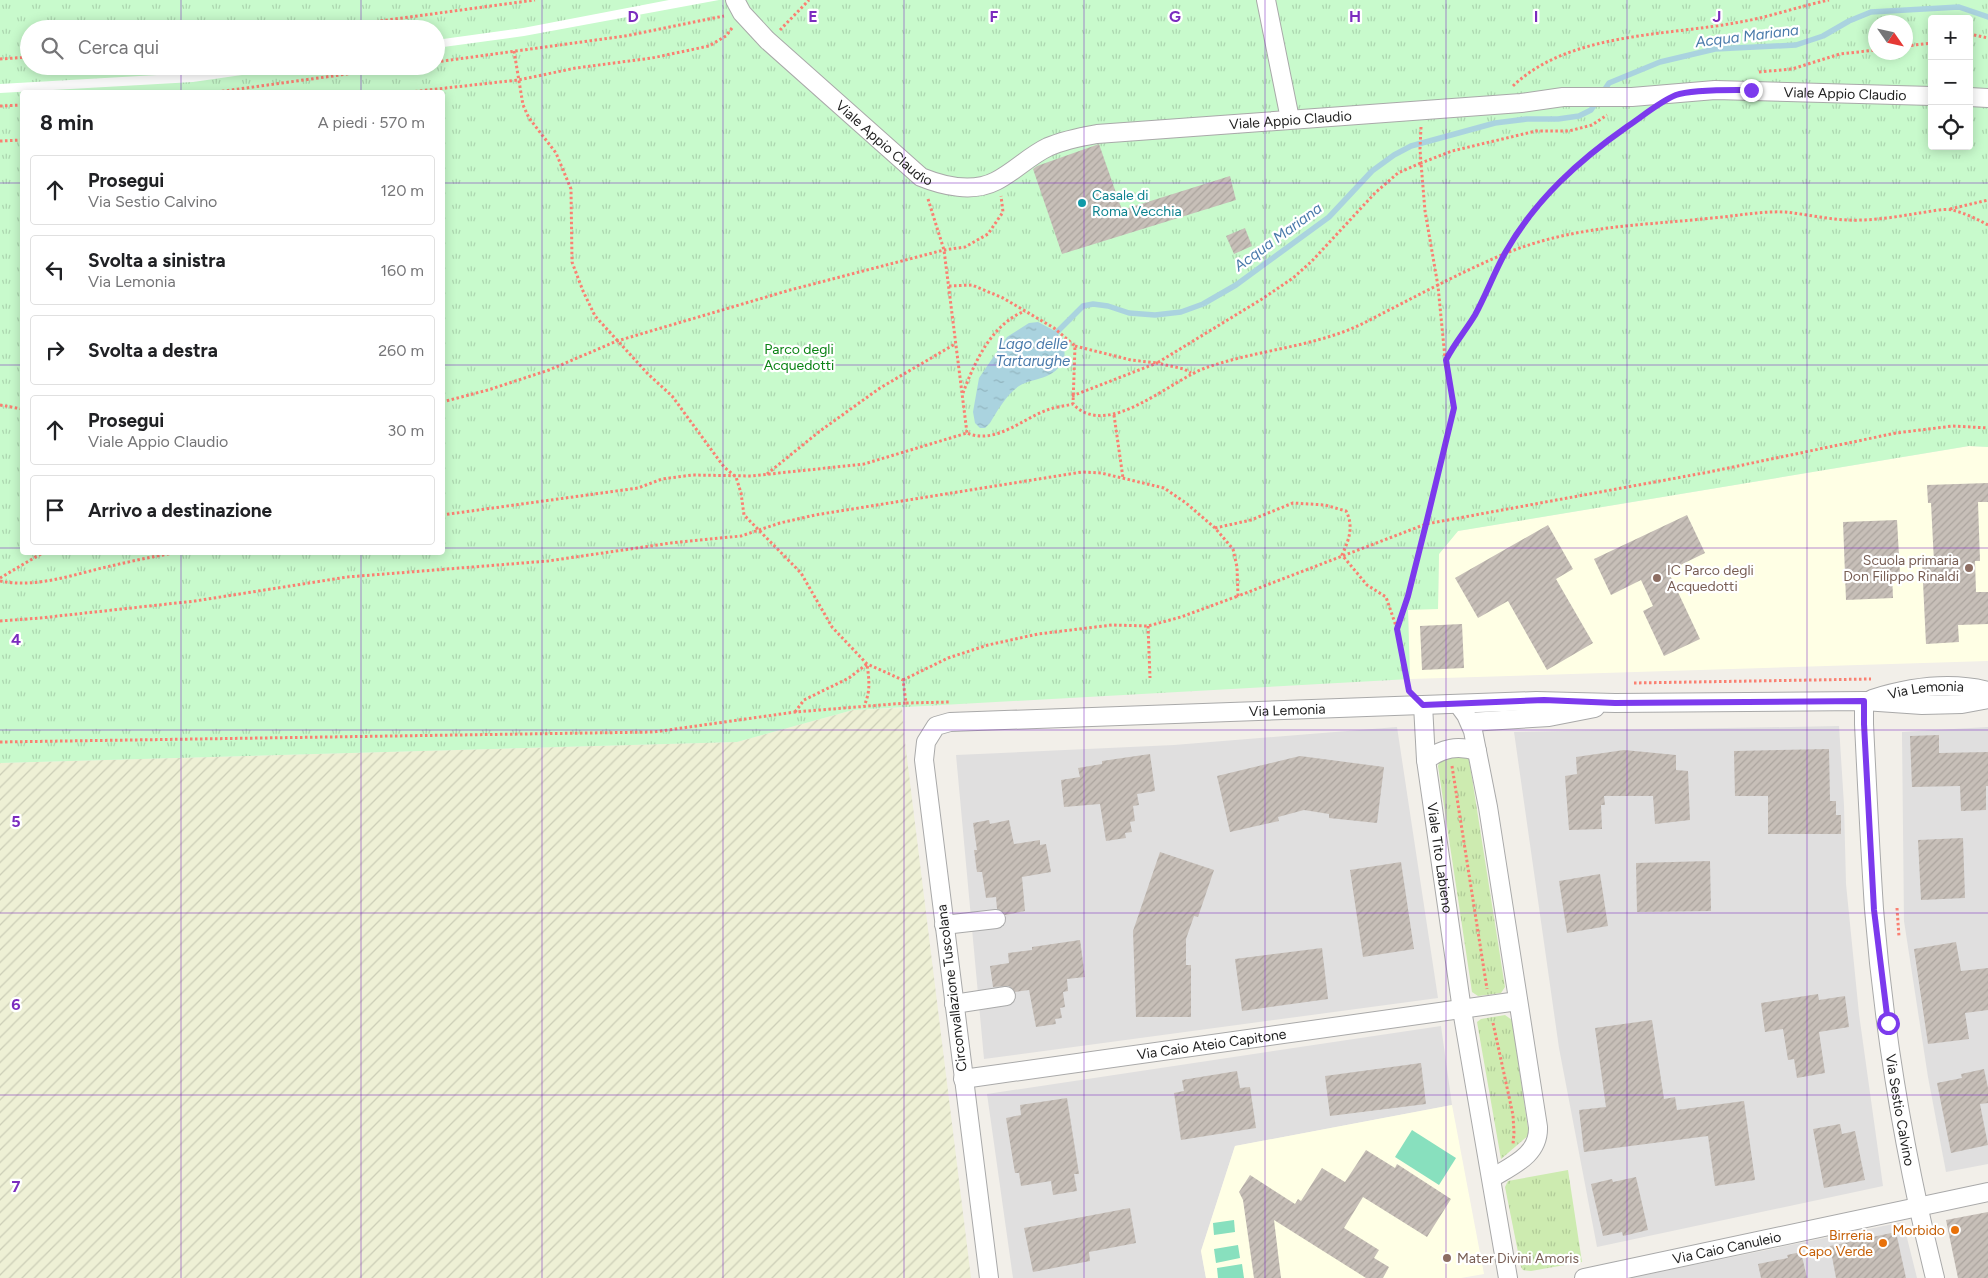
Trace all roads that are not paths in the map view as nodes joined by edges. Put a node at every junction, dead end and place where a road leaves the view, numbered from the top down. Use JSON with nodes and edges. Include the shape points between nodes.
{"nodes":[{"id":1,"x":1266,"y":0,"type":"edge"},
{"id":2,"x":739,"y":6,"type":"edge"},
{"id":3,"x":1928,"y":96,"type":"edge"},
{"id":4,"x":1973,"y":98,"type":"edge"},
{"id":5,"x":1988,"y":98,"type":"edge"},
{"id":6,"x":1290,"y":119,"type":"junction"},
{"id":7,"x":1988,"y":692,"type":"edge"},
{"id":8,"x":1988,"y":699,"type":"edge"},
{"id":9,"x":1864,"y":701,"type":"junction"},
{"id":10,"x":1615,"y":703,"type":"junction"},
{"id":11,"x":1458,"y":704,"type":"junction"},
{"id":12,"x":1423,"y":705,"type":"junction"},
{"id":13,"x":961,"y":722,"type":"joint"},
{"id":14,"x":1470,"y":722,"type":"junction"},
{"id":15,"x":1477,"y":751,"type":"junction"},
{"id":16,"x":1426,"y":760,"type":"junction"},
{"id":17,"x":996,"y":919,"type":"dead end"},
{"id":18,"x":944,"y":925,"type":"junction"},
{"id":19,"x":1006,"y":996,"type":"dead end"},
{"id":20,"x":1518,"y":1001,"type":"junction"},
{"id":21,"x":954,"y":1004,"type":"junction"},
{"id":22,"x":1462,"y":1010,"type":"junction"},
{"id":23,"x":963,"y":1079,"type":"junction"},
{"id":24,"x":1492,"y":1178,"type":"junction"},
{"id":25,"x":1988,"y":1192,"type":"edge"},
{"id":26,"x":1918,"y":1207,"type":"junction"},
{"id":27,"x":989,"y":1278,"type":"edge"},
{"id":28,"x":1508,"y":1278,"type":"edge"},
{"id":29,"x":1584,"y":1278,"type":"edge"},
{"id":30,"x":1935,"y":1278,"type":"edge"}],
"edges":[{"from":1,"to":6,"type":"street"},
{"from":2,"to":6,"type":"street","name":"Viale Appio Claudio","via":[[767,40],[921,177],[938,184],[965,188],[995,182],[1046,148],[1074,138]]},
{"from":3,"to":6,"type":"street","name":"Viale Appio Claudio","via":[[1733,90],[1563,97]]},
{"from":4,"to":5,"type":"street"},
{"from":7,"to":9,"type":"street","name":"Via Lemonia","via":[[1964,686],[1930,687],[1897,691]]},
{"from":8,"to":9,"type":"street","name":"Via Lemonia","via":[[1922,706]]},
{"from":9,"to":10,"type":"street","name":"Via Lemonia"},
{"from":9,"to":26,"type":"street","name":"Via Sestio Calvino","via":[[1874,910],[1891,1053]]},
{"from":10,"to":11,"type":"street","name":"Via Lemonia","via":[[1544,700]]},
{"from":10,"to":14,"type":"street","name":"Via Lemonia","via":[[1555,716]]},
{"from":11,"to":12,"type":"street","name":"Via Lemonia"},
{"from":11,"to":14,"type":"street"},
{"from":12,"to":13,"type":"street","name":"Via Lemonia"},
{"from":12,"to":16,"type":"street","name":"Viale Tito Labieno"},
{"from":13,"to":18,"type":"street","name":"Circonvallazione Tuscolana","via":[[936,726],[925,748]]},
{"from":14,"to":15,"type":"street"},
{"from":15,"to":16,"type":"street","via":[[1447,748]]},
{"from":15,"to":20,"type":"street","via":[[1493,833]]},
{"from":16,"to":22,"type":"street","name":"Viale Tito Labieno"},
{"from":17,"to":18,"type":"street"},
{"from":18,"to":21,"type":"street","name":"Circonvallazione Tuscolana"},
{"from":19,"to":21,"type":"street"},
{"from":20,"to":22,"type":"street"},
{"from":20,"to":24,"type":"street","via":[[1538,1132],[1531,1152]]},
{"from":21,"to":23,"type":"street","name":"Circonvallazione Tuscolana"},
{"from":22,"to":23,"type":"street","name":"Via Caio Ateio Capitone"},
{"from":22,"to":24,"type":"street","name":"Viale Tito Labieno"},
{"from":23,"to":27,"type":"street","name":"Circonvallazione Tuscolana"},
{"from":24,"to":28,"type":"street","name":"Viale Tito Labieno"},
{"from":25,"to":26,"type":"street","name":"Via Caio Canuleio"},
{"from":26,"to":29,"type":"street","name":"Via Caio Canuleio"},
{"from":26,"to":30,"type":"street","name":"Via Sestio Calvino"}]}
